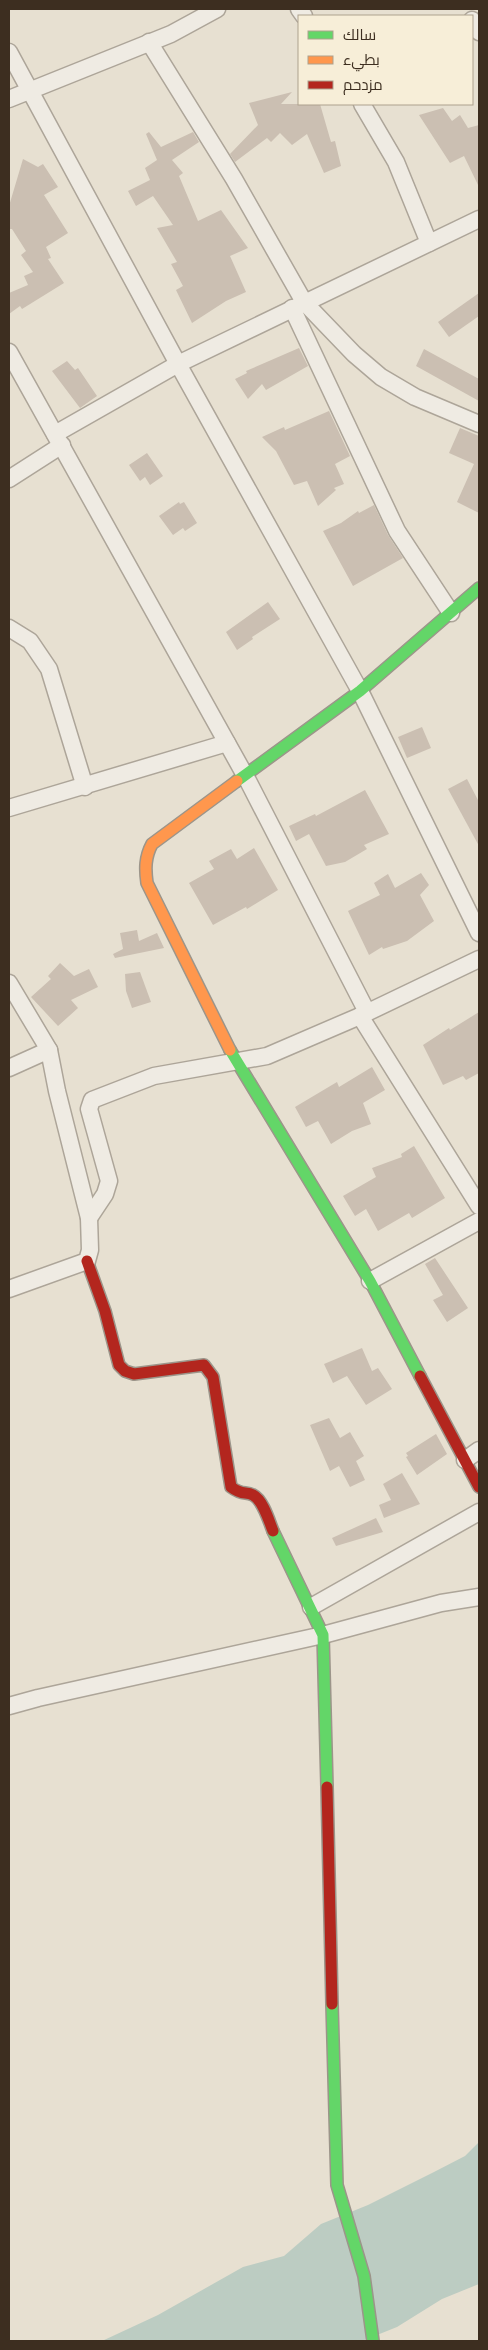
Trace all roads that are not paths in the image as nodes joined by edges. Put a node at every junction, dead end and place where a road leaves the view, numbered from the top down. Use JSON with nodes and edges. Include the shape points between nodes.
{"nodes":[{"id":1,"x":207,"y":11,"type":"edge"},
{"id":2,"x":149,"y":42,"type":"junction"},
{"id":3,"x":9,"y":52,"type":"edge"},
{"id":4,"x":30,"y":91,"type":"junction"},
{"id":5,"x":9,"y":99,"type":"edge"},
{"id":6,"x":363,"y":105,"type":"edge"},
{"id":7,"x":479,"y":219,"type":"edge"},
{"id":8,"x":429,"y":243,"type":"junction"},
{"id":9,"x":298,"y":305,"type":"junction"},
{"id":10,"x":9,"y":352,"type":"edge"},
{"id":11,"x":178,"y":364,"type":"junction"},
{"id":12,"x":479,"y":424,"type":"edge"},
{"id":13,"x":59,"y":440,"type":"junction"},
{"id":14,"x":9,"y":479,"type":"edge"},
{"id":15,"x":479,"y":588,"type":"edge"},
{"id":16,"x":451,"y":613,"type":"junction"},
{"id":17,"x":9,"y":628,"type":"edge"},
{"id":18,"x":360,"y":691,"type":"junction"},
{"id":19,"x":227,"y":743,"type":"junction"},
{"id":20,"x":246,"y":777,"type":"junction"},
{"id":21,"x":85,"y":787,"type":"junction"},
{"id":22,"x":9,"y":808,"type":"edge"},
{"id":23,"x":479,"y":933,"type":"edge"},
{"id":24,"x":479,"y":959,"type":"edge"},
{"id":25,"x":9,"y":982,"type":"edge"},
{"id":26,"x":363,"y":1014,"type":"junction"},
{"id":27,"x":49,"y":1050,"type":"junction"},
{"id":28,"x":236,"y":1063,"type":"junction"},
{"id":29,"x":9,"y":1068,"type":"edge"},
{"id":30,"x":479,"y":1206,"type":"edge"},
{"id":31,"x":89,"y":1218,"type":"junction"},
{"id":32,"x":479,"y":1221,"type":"edge"},
{"id":33,"x":87,"y":1262,"type":"junction"},
{"id":34,"x":370,"y":1281,"type":"junction"},
{"id":35,"x":9,"y":1289,"type":"edge"},
{"id":36,"x":479,"y":1450,"type":"edge"},
{"id":37,"x":465,"y":1460,"type":"junction"},
{"id":38,"x":479,"y":1487,"type":"edge"},
{"id":39,"x":479,"y":1512,"type":"edge"},
{"id":40,"x":479,"y":1597,"type":"edge"},
{"id":41,"x":311,"y":1607,"type":"junction"},
{"id":42,"x":323,"y":1635,"type":"junction"},
{"id":43,"x":9,"y":1706,"type":"edge"},
{"id":44,"x":373,"y":2341,"type":"edge"}],
"edges":[{"from":1,"to":2,"type":"street"},
{"from":2,"to":4,"type":"street"},
{"from":2,"to":9,"type":"street","via":[[234,180]]},
{"from":3,"to":4,"type":"street"},
{"from":4,"to":5,"type":"street"},
{"from":4,"to":11,"type":"street"},
{"from":6,"to":8,"type":"street","via":[[396,162]]},
{"from":7,"to":8,"type":"street"},
{"from":8,"to":9,"type":"street"},
{"from":9,"to":11,"type":"street"},
{"from":9,"to":12,"type":"street","via":[[381,377],[415,397]]},
{"from":9,"to":16,"type":"street","via":[[397,531]]},
{"from":10,"to":13,"type":"street"},
{"from":11,"to":13,"type":"street"},
{"from":11,"to":18,"type":"street"},
{"from":13,"to":14,"type":"street"},
{"from":13,"to":19,"type":"street"},
{"from":15,"to":16,"type":"street"},
{"from":16,"to":18,"type":"street"},
{"from":17,"to":21,"type":"street","via":[[30,641],[48,669]]},
{"from":18,"to":20,"type":"street"},
{"from":18,"to":23,"type":"street"},
{"from":19,"to":20,"type":"street"},
{"from":19,"to":21,"type":"street"},
{"from":20,"to":26,"type":"street"},
{"from":20,"to":28,"type":"street","via":[[152,844],[144,868],[147,883]]},
{"from":21,"to":22,"type":"street"},
{"from":24,"to":26,"type":"street"},
{"from":25,"to":27,"type":"street"},
{"from":26,"to":28,"type":"street","via":[[267,1056]]},
{"from":26,"to":30,"type":"street"},
{"from":27,"to":29,"type":"street"},
{"from":27,"to":31,"type":"street"},
{"from":28,"to":31,"type":"street","via":[[154,1076],[92,1100],[89,1109],[109,1181],[105,1194]]},
{"from":28,"to":34,"type":"street"},
{"from":31,"to":33,"type":"street"},
{"from":32,"to":34,"type":"street"},
{"from":33,"to":35,"type":"street"},
{"from":33,"to":41,"type":"street","via":[[120,1365],[125,1371],[134,1374],[204,1365],[209,1368],[231,1487],[240,1494],[252,1494],[258,1498]]},
{"from":34,"to":37,"type":"street"},
{"from":36,"to":37,"type":"street"},
{"from":37,"to":38,"type":"street"},
{"from":39,"to":41,"type":"street"},
{"from":40,"to":42,"type":"street","via":[[441,1603]]},
{"from":41,"to":42,"type":"street"},
{"from":42,"to":43,"type":"street"},
{"from":42,"to":44,"type":"street","via":[[337,2185],[364,2276]]}]}
